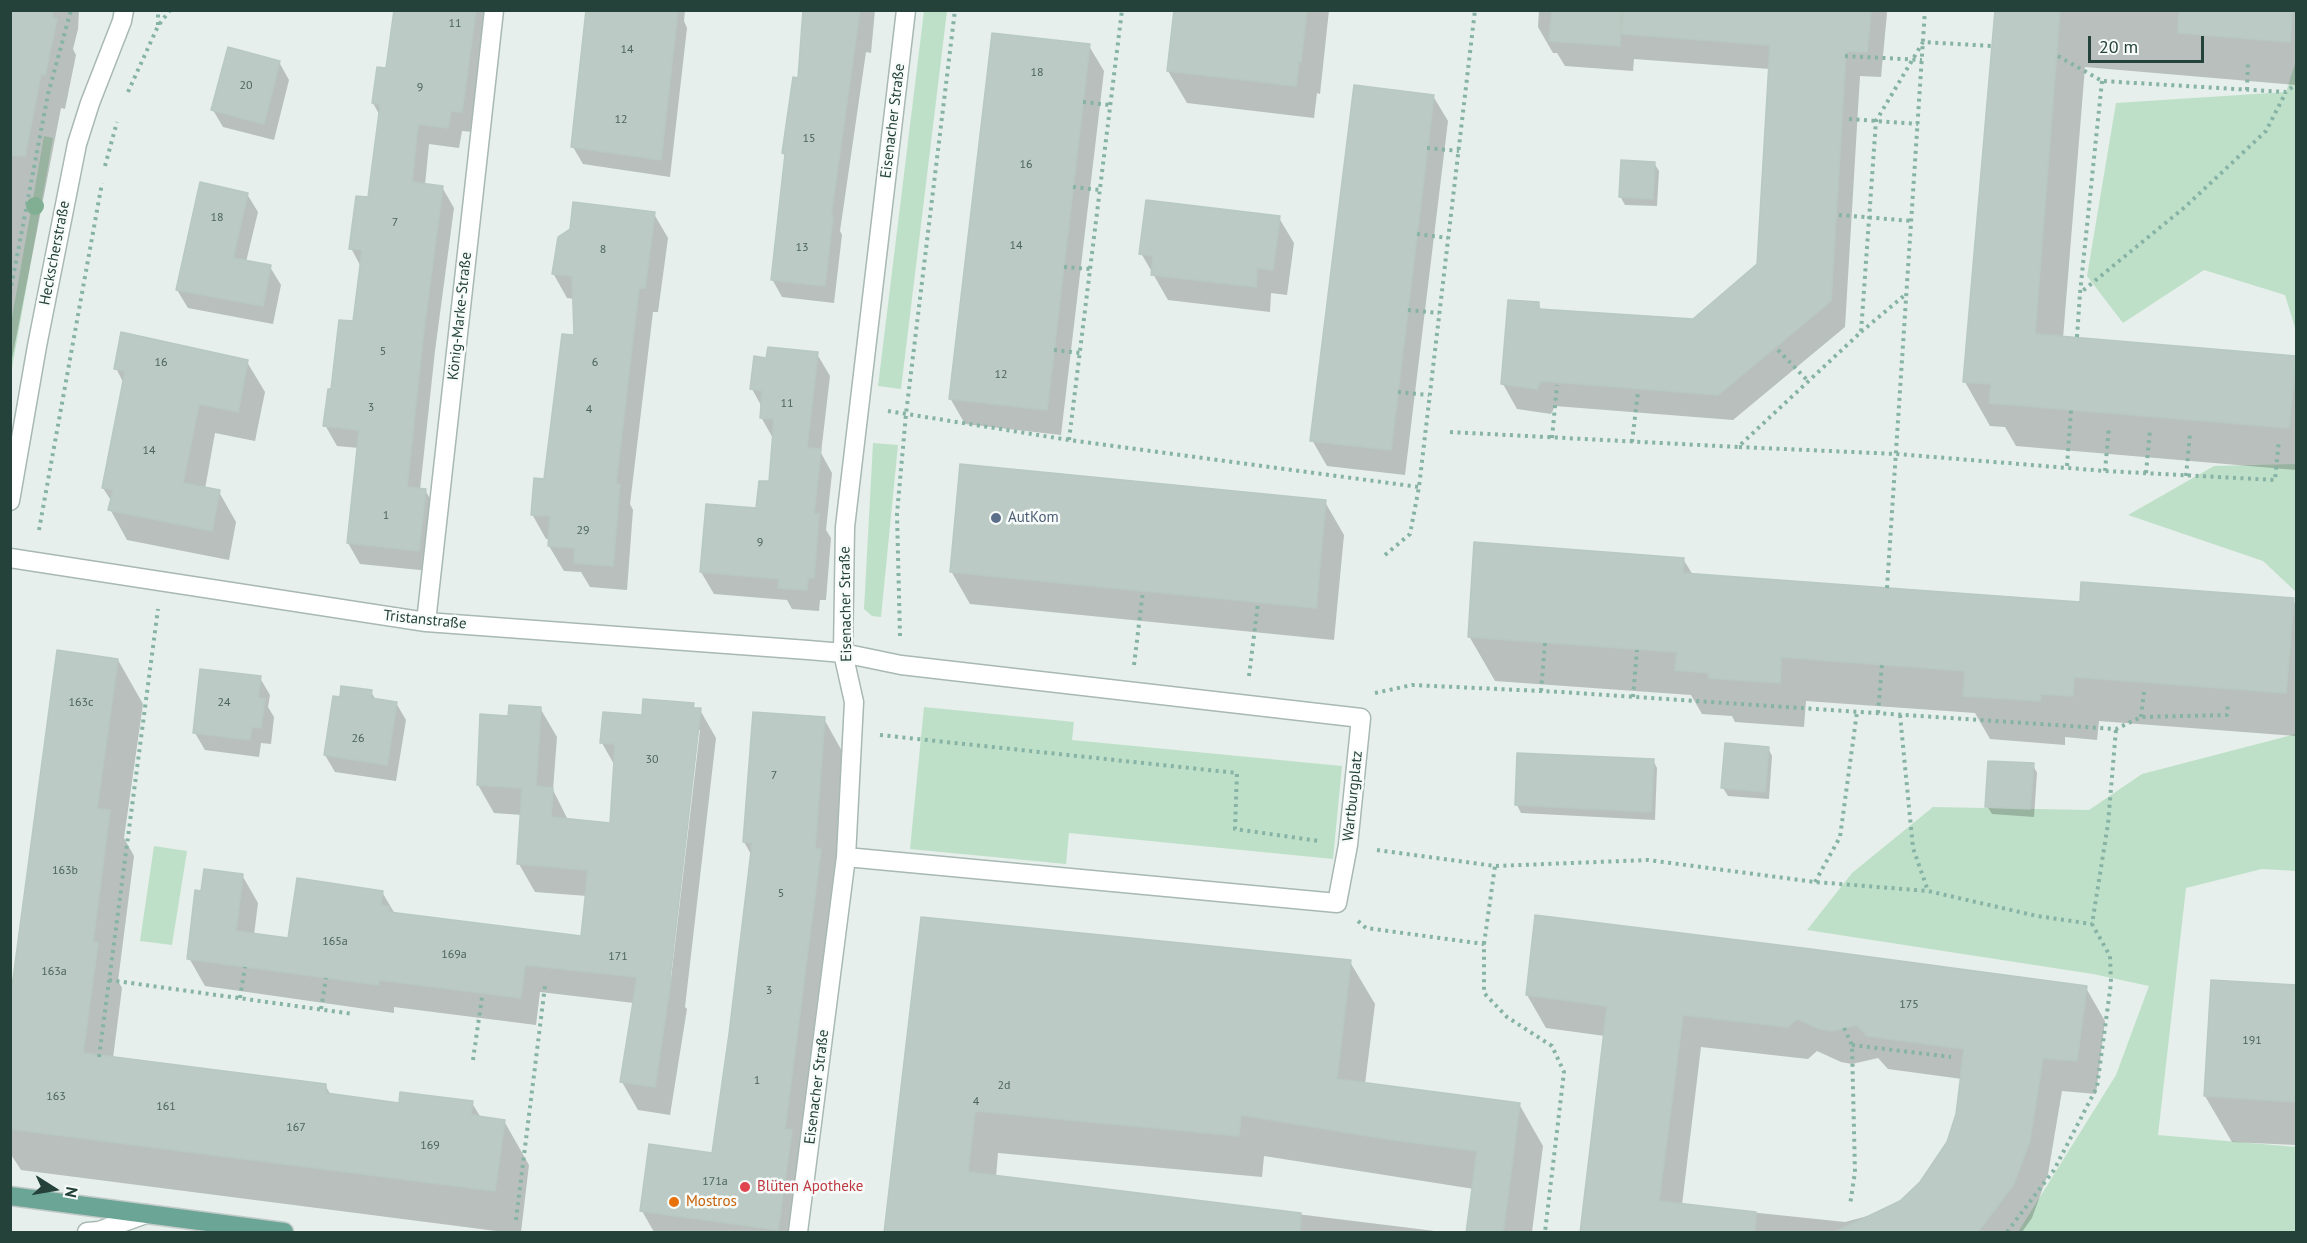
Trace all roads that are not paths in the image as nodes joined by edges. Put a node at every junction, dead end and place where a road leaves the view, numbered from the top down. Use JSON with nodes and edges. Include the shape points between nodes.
{"nodes":[{"id":1,"x":124,"y":10,"type":"edge"},
{"id":2,"x":494,"y":10,"type":"edge"},
{"id":3,"x":906,"y":10,"type":"edge"},
{"id":4,"x":10,"y":501,"type":"edge"},
{"id":5,"x":10,"y":558,"type":"edge"},
{"id":6,"x":426,"y":622,"type":"junction"},
{"id":7,"x":843,"y":653,"type":"junction"},
{"id":8,"x":846,"y":857,"type":"junction"},
{"id":9,"x":10,"y":1196,"type":"edge"},
{"id":10,"x":146,"y":1214,"type":"junction"},
{"id":11,"x":87,"y":1233,"type":"edge"},
{"id":12,"x":284,"y":1233,"type":"edge"},
{"id":13,"x":798,"y":1233,"type":"edge"}],
"edges":[{"from":1,"to":4,"type":"street","name":"Heckscherstraße","via":[[77,144]]},
{"from":2,"to":6,"type":"street","name":"König-Marke-Straße"},
{"from":3,"to":7,"type":"street","name":"Eisenacher Straße","via":[[845,527]]},
{"from":5,"to":6,"type":"street","name":"Tristanstraße"},
{"from":6,"to":7,"type":"street","name":"Tristanstraße"},
{"from":7,"to":8,"type":"street","name":"Eisenacher Straße","via":[[854,702]]},
{"from":7,"to":8,"type":"street","name":"Wartburgplatz","via":[[901,665],[1361,718],[1348,846],[1336,903]]},
{"from":8,"to":13,"type":"street","name":"Eisenacher Straße"},
{"from":9,"to":10,"type":"main road"},
{"from":10,"to":11,"type":"street"},
{"from":10,"to":12,"type":"main road"}]}
